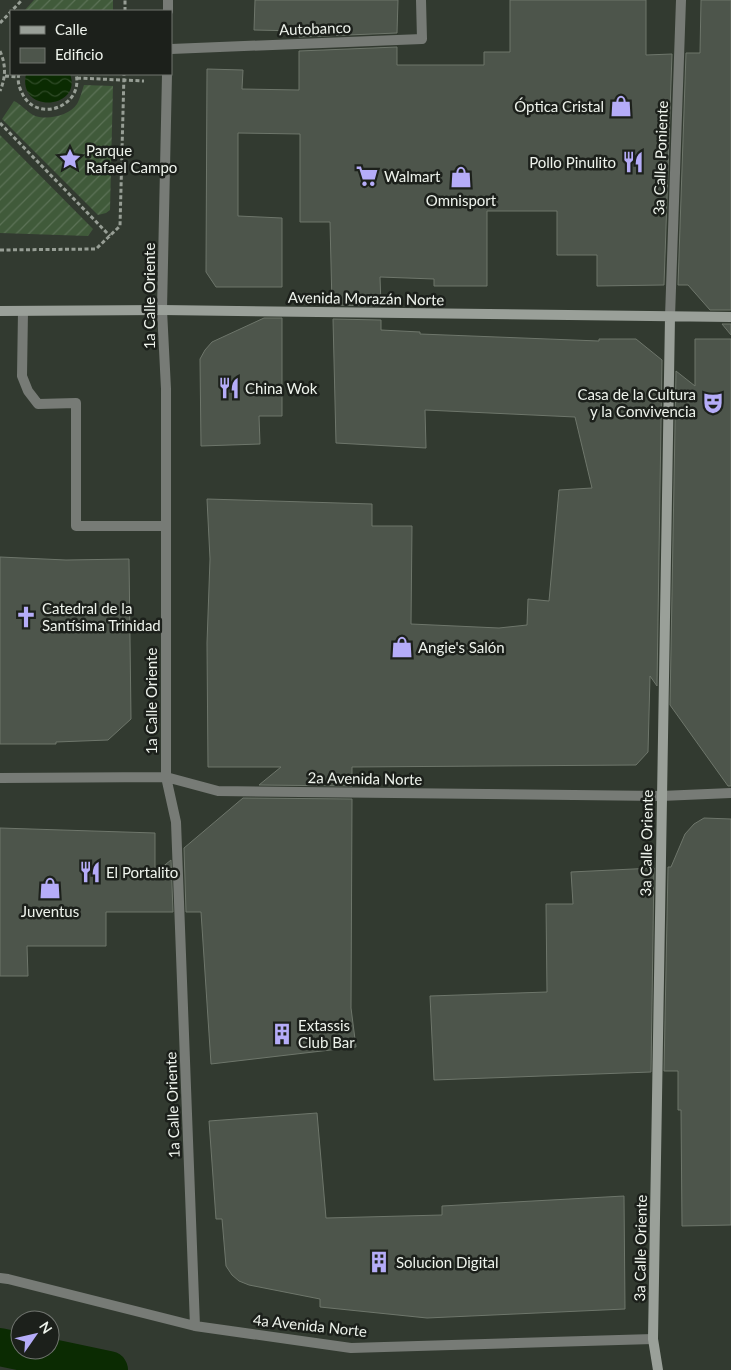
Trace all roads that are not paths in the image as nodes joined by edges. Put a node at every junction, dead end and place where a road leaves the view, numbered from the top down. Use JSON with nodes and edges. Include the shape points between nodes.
{"nodes":[{"id":1,"x":421,"y":0,"type":"edge"},
{"id":2,"x":681,"y":0,"type":"edge"},
{"id":3,"x":172,"y":49,"type":"edge"},
{"id":4,"x":166,"y":75,"type":"edge"},
{"id":5,"x":162,"y":310,"type":"junction"},
{"id":6,"x":0,"y":311,"type":"edge"},
{"id":7,"x":23,"y":311,"type":"junction"},
{"id":8,"x":670,"y":317,"type":"junction"},
{"id":9,"x":731,"y":317,"type":"edge"},
{"id":10,"x":166,"y":526,"type":"junction"},
{"id":11,"x":166,"y":777,"type":"junction"},
{"id":12,"x":0,"y":778,"type":"edge"},
{"id":13,"x":731,"y":793,"type":"edge"},
{"id":14,"x":662,"y":796,"type":"junction"},
{"id":15,"x":0,"y":1278,"type":"edge"},
{"id":16,"x":195,"y":1326,"type":"junction"},
{"id":17,"x":653,"y":1339,"type":"junction"},
{"id":18,"x":658,"y":1370,"type":"edge"}],
"edges":[{"from":1,"to":3,"type":"street","name":"Autobanco","via":[[422,39]]},
{"from":2,"to":8,"type":"street","name":"3a Calle Poniente"},
{"from":4,"to":5,"type":"street","name":"1a Calle Oriente"},
{"from":5,"to":7,"type":"main road","name":"Avenida Morazán Norte"},
{"from":5,"to":8,"type":"main road","name":"Avenida Morazán Norte"},
{"from":5,"to":10,"type":"street","name":"1a Calle Oriente","via":[[166,389]]},
{"from":6,"to":7,"type":"main road","name":"Avenida Morazán Norte"},
{"from":7,"to":10,"type":"street","via":[[22,376],[28,391],[38,404],[76,403],[76,526]]},
{"from":8,"to":9,"type":"main road","name":"Avenida Morazán Norte"},
{"from":8,"to":14,"type":"main road","name":"3a Calle Oriente"},
{"from":10,"to":11,"type":"street","name":"1a Calle Oriente"},
{"from":11,"to":12,"type":"street","name":"2a Avenida Norte"},
{"from":11,"to":14,"type":"street","name":"2a Avenida Norte","via":[[218,791]]},
{"from":11,"to":16,"type":"street","name":"1a Calle Oriente","via":[[176,822]]},
{"from":13,"to":14,"type":"street","name":"2a Avenida Norte"},
{"from":14,"to":17,"type":"main road","name":"3a Calle Oriente"},
{"from":15,"to":16,"type":"street","name":"4a Avenida Norte"},
{"from":16,"to":17,"type":"street","name":"4a Avenida Norte","via":[[352,1348]]},
{"from":17,"to":18,"type":"main road","name":"3a Calle Oriente"}]}
